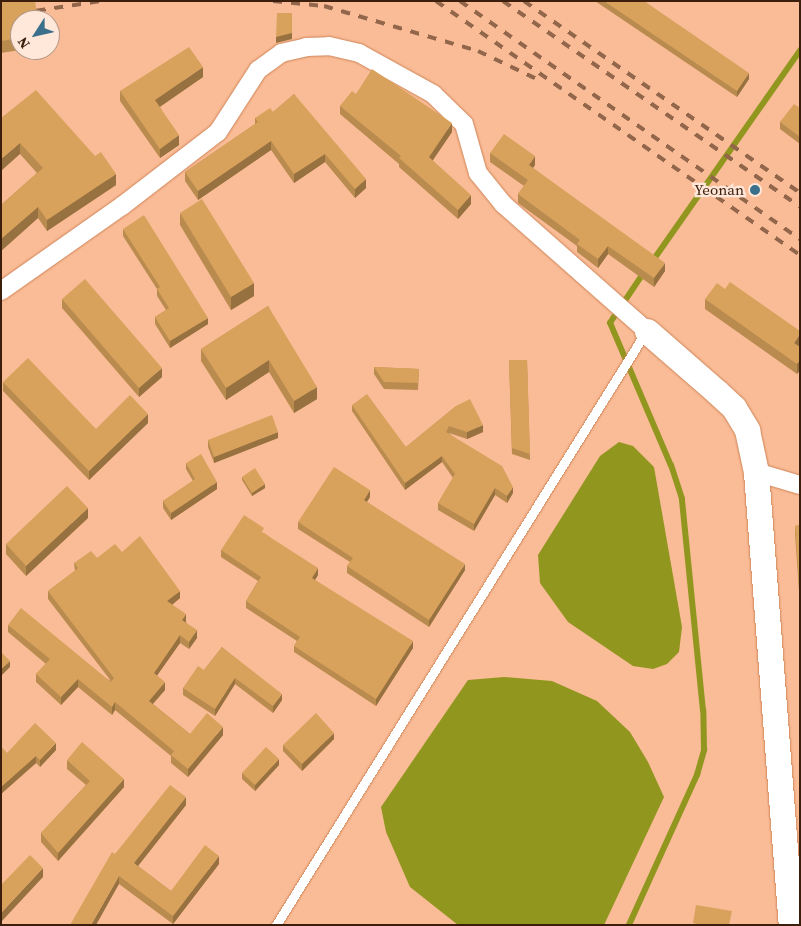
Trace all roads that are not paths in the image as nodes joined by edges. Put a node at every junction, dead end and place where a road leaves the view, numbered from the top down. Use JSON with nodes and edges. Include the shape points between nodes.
{"nodes":[{"id":1,"x":1,"y":291,"type":"edge"},
{"id":2,"x":647,"y":330,"type":"junction"},
{"id":3,"x":756,"y":472,"type":"junction"},
{"id":4,"x":800,"y":485,"type":"edge"},
{"id":5,"x":276,"y":925,"type":"edge"},
{"id":6,"x":791,"y":925,"type":"edge"}],
"edges":[{"from":1,"to":2,"type":"street","via":[[122,206],[218,132],[258,70],[281,53],[329,46],[359,53],[433,94],[464,124],[478,173],[504,204]]},
{"from":2,"to":3,"type":"main road","via":[[734,408],[747,430]]},
{"from":2,"to":5,"type":"lane"},
{"from":3,"to":4,"type":"street"},
{"from":3,"to":6,"type":"main road"}]}
